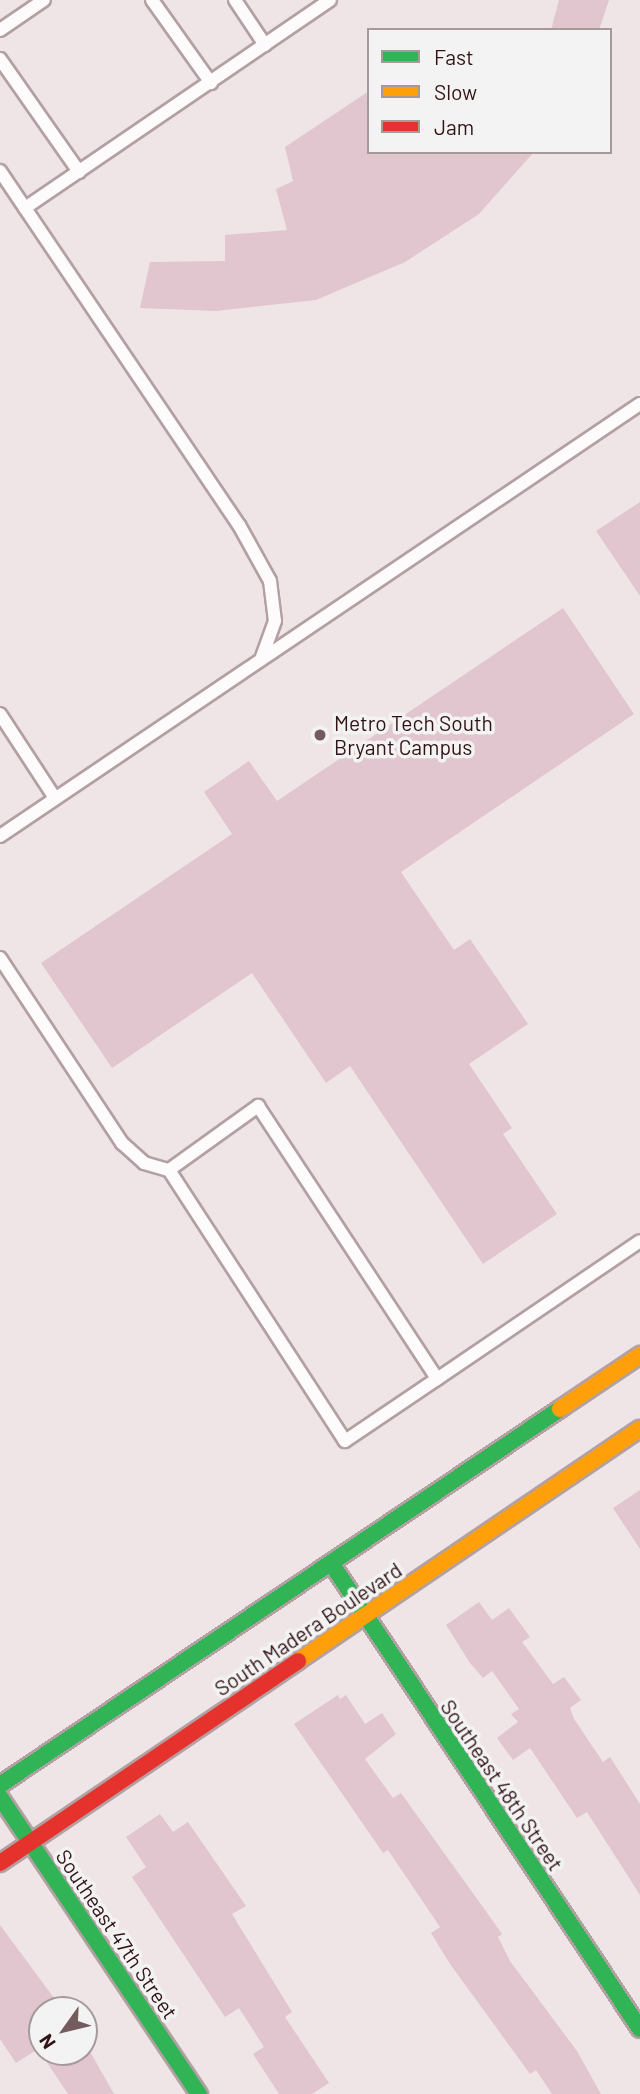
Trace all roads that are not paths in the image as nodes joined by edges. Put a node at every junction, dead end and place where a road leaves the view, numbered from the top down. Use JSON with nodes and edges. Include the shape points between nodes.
{"nodes":[{"id":1,"x":44,"y":0,"type":"edge"},
{"id":2,"x":152,"y":0,"type":"edge"},
{"id":3,"x":234,"y":0,"type":"edge"},
{"id":4,"x":329,"y":0,"type":"edge"},
{"id":5,"x":0,"y":30,"type":"edge"},
{"id":6,"x":265,"y":45,"type":"junction"},
{"id":7,"x":0,"y":59,"type":"edge"},
{"id":8,"x":211,"y":83,"type":"junction"},
{"id":9,"x":0,"y":171,"type":"edge"},
{"id":10,"x":79,"y":172,"type":"junction"},
{"id":11,"x":25,"y":208,"type":"junction"},
{"id":12,"x":640,"y":404,"type":"edge"},
{"id":13,"x":262,"y":658,"type":"junction"},
{"id":14,"x":0,"y":714,"type":"edge"},
{"id":15,"x":55,"y":798,"type":"junction"},
{"id":16,"x":0,"y":836,"type":"edge"},
{"id":17,"x":0,"y":958,"type":"edge"},
{"id":18,"x":169,"y":1170,"type":"junction"},
{"id":19,"x":640,"y":1241,"type":"edge"},
{"id":20,"x":640,"y":1355,"type":"edge"},
{"id":21,"x":437,"y":1379,"type":"junction"},
{"id":22,"x":640,"y":1429,"type":"edge"},
{"id":23,"x":331,"y":1563,"type":"junction"},
{"id":24,"x":365,"y":1616,"type":"junction"},
{"id":25,"x":0,"y":1785,"type":"edge"},
{"id":26,"x":0,"y":1797,"type":"edge"},
{"id":27,"x":30,"y":1842,"type":"junction"},
{"id":28,"x":0,"y":1863,"type":"edge"},
{"id":29,"x":640,"y":2029,"type":"edge"},
{"id":30,"x":199,"y":2094,"type":"edge"}],
"edges":[{"from":1,"to":5,"type":"lane"},
{"from":2,"to":8,"type":"lane"},
{"from":3,"to":6,"type":"lane"},
{"from":4,"to":6,"type":"lane"},
{"from":6,"to":8,"type":"lane"},
{"from":7,"to":10,"type":"lane"},
{"from":8,"to":10,"type":"lane"},
{"from":9,"to":11,"type":"lane"},
{"from":10,"to":11,"type":"lane"},
{"from":11,"to":13,"type":"lane","via":[[239,524],[270,581],[275,621]]},
{"from":12,"to":13,"type":"lane"},
{"from":13,"to":15,"type":"lane"},
{"from":14,"to":15,"type":"lane"},
{"from":15,"to":16,"type":"lane"},
{"from":17,"to":18,"type":"lane","via":[[122,1143],[144,1163]]},
{"from":18,"to":21,"type":"lane","via":[[345,1441]]},
{"from":18,"to":21,"type":"lane","via":[[258,1106]]},
{"from":19,"to":21,"type":"lane"},
{"from":20,"to":23,"type":"street","name":"South Madera Boulevard"},
{"from":22,"to":24,"type":"street","name":"South Madera Boulevard"},
{"from":23,"to":24,"type":"street","name":"Southeast 48th Street"},
{"from":23,"to":25,"type":"street","name":"South Madera Boulevard"},
{"from":24,"to":27,"type":"street","name":"South Madera Boulevard"},
{"from":24,"to":29,"type":"street","name":"Southeast 48th Street"},
{"from":26,"to":27,"type":"street","name":"Southeast 47th Street"},
{"from":27,"to":28,"type":"street","name":"South Madera Boulevard"},
{"from":27,"to":30,"type":"street","name":"Southeast 47th Street"}]}
